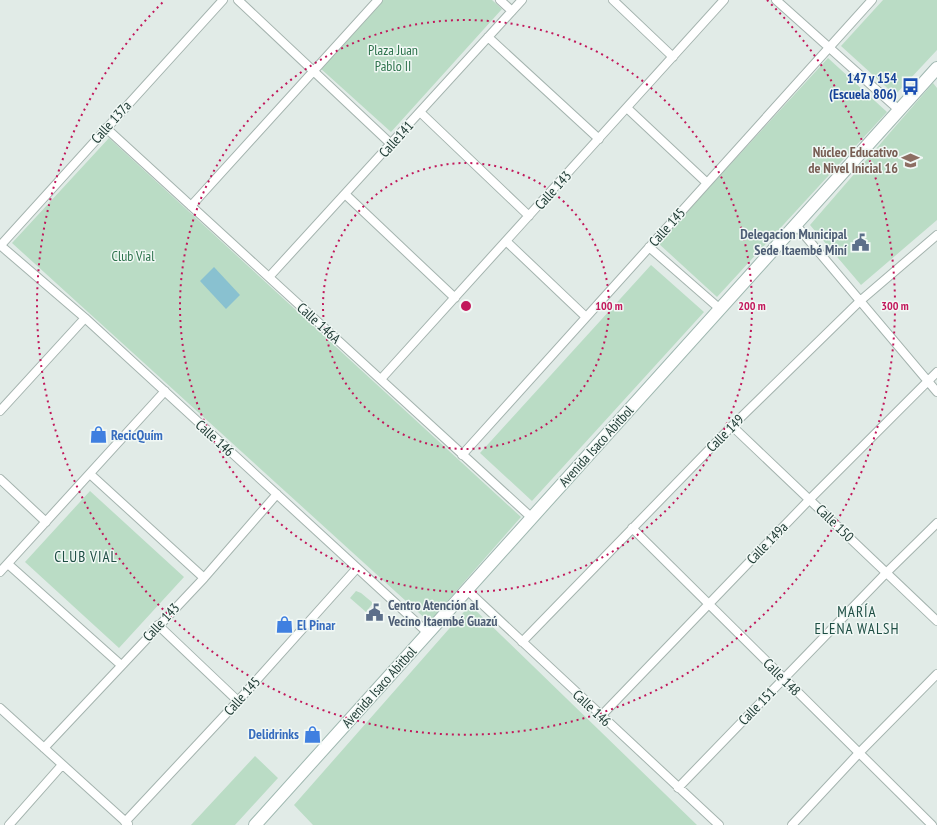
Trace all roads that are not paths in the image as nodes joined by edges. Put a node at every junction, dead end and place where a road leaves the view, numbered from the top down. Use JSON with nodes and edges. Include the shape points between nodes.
{"nodes":[{"id":1,"x":223,"y":0,"type":"edge"},
{"id":2,"x":238,"y":0,"type":"edge"},
{"id":3,"x":378,"y":0,"type":"edge"},
{"id":4,"x":500,"y":0,"type":"edge"},
{"id":5,"x":522,"y":0,"type":"edge"},
{"id":6,"x":613,"y":0,"type":"edge"},
{"id":7,"x":724,"y":0,"type":"edge"},
{"id":8,"x":776,"y":0,"type":"edge"},
{"id":9,"x":872,"y":0,"type":"edge"},
{"id":10,"x":512,"y":11,"type":"junction"},
{"id":11,"x":488,"y":37,"type":"junction"},
{"id":12,"x":830,"y":47,"type":"junction"},
{"id":13,"x":673,"y":57,"type":"junction"},
{"id":14,"x":937,"y":68,"type":"edge"},
{"id":15,"x":313,"y":71,"type":"junction"},
{"id":16,"x":627,"y":108,"type":"junction"},
{"id":17,"x":899,"y":110,"type":"junction"},
{"id":18,"x":420,"y":112,"type":"junction"},
{"id":19,"x":106,"y":128,"type":"junction"},
{"id":20,"x":599,"y":139,"type":"junction"},
{"id":21,"x":391,"y":144,"type":"junction"},
{"id":22,"x":707,"y":183,"type":"junction"},
{"id":23,"x":345,"y":194,"type":"junction"},
{"id":24,"x":190,"y":206,"type":"junction"},
{"id":25,"x":529,"y":216,"type":"junction"},
{"id":26,"x":796,"y":225,"type":"junction"},
{"id":27,"x":937,"y":235,"type":"edge"},
{"id":28,"x":506,"y":241,"type":"junction"},
{"id":29,"x":0,"y":245,"type":"edge"},
{"id":30,"x":649,"y":247,"type":"junction"},
{"id":31,"x":269,"y":278,"type":"junction"},
{"id":32,"x":455,"y":298,"type":"junction"},
{"id":33,"x":860,"y":301,"type":"junction"},
{"id":34,"x":720,"y":309,"type":"junction"},
{"id":35,"x":586,"y":317,"type":"junction"},
{"id":36,"x":84,"y":318,"type":"junction"},
{"id":37,"x":937,"y":372,"type":"edge"},
{"id":38,"x":381,"y":379,"type":"junction"},
{"id":39,"x":928,"y":381,"type":"junction"},
{"id":40,"x":165,"y":391,"type":"junction"},
{"id":41,"x":937,"y":392,"type":"edge"},
{"id":42,"x":0,"y":411,"type":"edge"},
{"id":43,"x":732,"y":426,"type":"junction"},
{"id":44,"x":462,"y":455,"type":"junction"},
{"id":45,"x":90,"y":474,"type":"junction"},
{"id":46,"x":0,"y":479,"type":"edge"},
{"id":47,"x":277,"y":494,"type":"junction"},
{"id":48,"x":810,"y":500,"type":"junction"},
{"id":49,"x":532,"y":518,"type":"junction"},
{"id":50,"x":46,"y":522,"type":"junction"},
{"id":51,"x":937,"y":523,"type":"edge"},
{"id":52,"x":632,"y":528,"type":"junction"},
{"id":53,"x":8,"y":564,"type":"junction"},
{"id":54,"x":357,"y":568,"type":"junction"},
{"id":55,"x":0,"y":572,"type":"edge"},
{"id":56,"x":886,"y":573,"type":"junction"},
{"id":57,"x":204,"y":578,"type":"junction"},
{"id":58,"x":467,"y":590,"type":"junction"},
{"id":59,"x":709,"y":604,"type":"junction"},
{"id":60,"x":937,"y":621,"type":"edge"},
{"id":61,"x":158,"y":625,"type":"junction"},
{"id":62,"x":428,"y":633,"type":"junction"},
{"id":63,"x":522,"y":642,"type":"junction"},
{"id":64,"x":121,"y":665,"type":"junction"},
{"id":65,"x":937,"y":674,"type":"edge"},
{"id":66,"x":784,"y":678,"type":"junction"},
{"id":67,"x":238,"y":701,"type":"junction"},
{"id":68,"x":0,"y":708,"type":"edge"},
{"id":69,"x":601,"y":716,"type":"junction"},
{"id":70,"x":44,"y":748,"type":"junction"},
{"id":71,"x":859,"y":753,"type":"junction"},
{"id":72,"x":62,"y":765,"type":"junction"},
{"id":73,"x":678,"y":788,"type":"junction"},
{"id":74,"x":127,"y":823,"type":"edge"},
{"id":75,"x":9,"y":825,"type":"edge"},
{"id":76,"x":255,"y":825,"type":"edge"},
{"id":77,"x":719,"y":825,"type":"edge"},
{"id":78,"x":792,"y":825,"type":"edge"},
{"id":79,"x":932,"y":825,"type":"edge"}],
"edges":[{"from":1,"to":19,"type":"street","name":"Calle 137a"},
{"from":2,"to":15,"type":"street"},
{"from":3,"to":15,"type":"street"},
{"from":4,"to":10,"type":"street"},
{"from":5,"to":10,"type":"street","name":"Calle141"},
{"from":6,"to":13,"type":"street"},
{"from":7,"to":13,"type":"street","name":"Calle 143"},
{"from":8,"to":12,"type":"street"},
{"from":9,"to":12,"type":"street","name":"Calle 145"},
{"from":10,"to":11,"type":"street","name":"Calle141"},
{"from":11,"to":18,"type":"street","name":"Calle141"},
{"from":11,"to":20,"type":"street"},
{"from":12,"to":17,"type":"street"},
{"from":12,"to":22,"type":"street","name":"Calle 145"},
{"from":13,"to":16,"type":"street","name":"Calle 143"},
{"from":14,"to":17,"type":"main road","name":"Avenida Isaco Abitbol"},
{"from":15,"to":21,"type":"street"},
{"from":15,"to":24,"type":"street"},
{"from":16,"to":20,"type":"street","name":"Calle 143"},
{"from":16,"to":22,"type":"street"},
{"from":17,"to":26,"type":"main road","name":"Avenida Isaco Abitbol"},
{"from":18,"to":21,"type":"street","name":"Calle141"},
{"from":18,"to":25,"type":"street"},
{"from":19,"to":24,"type":"street","name":"Calle 146A"},
{"from":19,"to":29,"type":"street","name":"Calle 137a"},
{"from":20,"to":25,"type":"street","name":"Calle 143"},
{"from":21,"to":23,"type":"street","name":"Calle141"},
{"from":22,"to":30,"type":"street","name":"Calle 145"},
{"from":23,"to":31,"type":"street","name":"Calle141"},
{"from":23,"to":32,"type":"street"},
{"from":24,"to":31,"type":"street","name":"Calle 146A"},
{"from":25,"to":28,"type":"street","name":"Calle 143"},
{"from":26,"to":33,"type":"street"},
{"from":26,"to":34,"type":"main road","name":"Avenida Isaco Abitbol"},
{"from":27,"to":33,"type":"street","name":"Calle 149"},
{"from":28,"to":32,"type":"street","name":"Calle 143"},
{"from":28,"to":35,"type":"street"},
{"from":29,"to":36,"type":"street","name":"Calle 146"},
{"from":30,"to":34,"type":"street"},
{"from":30,"to":35,"type":"street","name":"Calle 145"},
{"from":31,"to":38,"type":"street","name":"Calle 146A"},
{"from":32,"to":38,"type":"street","name":"Calle 143"},
{"from":33,"to":39,"type":"street"},
{"from":33,"to":43,"type":"street","name":"Calle 149"},
{"from":34,"to":49,"type":"main road","name":"Avenida Isaco Abitbol"},
{"from":35,"to":44,"type":"street","name":"Calle 145"},
{"from":36,"to":40,"type":"street","name":"Calle 146"},
{"from":36,"to":42,"type":"street"},
{"from":37,"to":39,"type":"street","name":"Calle 149a"},
{"from":38,"to":44,"type":"street","name":"Calle 146A"},
{"from":39,"to":41,"type":"street"},
{"from":39,"to":48,"type":"street","name":"Calle 149a"},
{"from":40,"to":45,"type":"street"},
{"from":40,"to":47,"type":"street","name":"Calle 146"},
{"from":43,"to":48,"type":"street","name":"Calle 150"},
{"from":43,"to":52,"type":"street","name":"Calle 149"},
{"from":44,"to":49,"type":"street","name":"Calle 146A"},
{"from":45,"to":50,"type":"street"},
{"from":45,"to":57,"type":"street"},
{"from":46,"to":50,"type":"street"},
{"from":47,"to":54,"type":"street","name":"Calle 146"},
{"from":47,"to":57,"type":"street","name":"Calle 143"},
{"from":48,"to":56,"type":"street","name":"Calle 150"},
{"from":48,"to":59,"type":"street","name":"Calle 149a"},
{"from":49,"to":58,"type":"main road","name":"Avenida Isaco Abitbol"},
{"from":50,"to":53,"type":"street"},
{"from":51,"to":56,"type":"street","name":"Calle 151"},
{"from":52,"to":59,"type":"street","name":"Calle 148"},
{"from":52,"to":63,"type":"street","name":"Calle 149"},
{"from":53,"to":55,"type":"street"},
{"from":53,"to":64,"type":"street"},
{"from":54,"to":62,"type":"street","name":"Calle 146"},
{"from":54,"to":67,"type":"street","name":"Calle 145"},
{"from":56,"to":60,"type":"street","name":"Calle 150"},
{"from":56,"to":66,"type":"street","name":"Calle 151"},
{"from":57,"to":61,"type":"street","name":"Calle 143"},
{"from":58,"to":62,"type":"main road","name":"Avenida Isaco Abitbol"},
{"from":58,"to":63,"type":"street","name":"Calle 146"},
{"from":59,"to":66,"type":"street","name":"Calle 148"},
{"from":59,"to":69,"type":"street","name":"Calle 149a"},
{"from":61,"to":64,"type":"street","name":"Calle 143"},
{"from":61,"to":67,"type":"street"},
{"from":62,"to":76,"type":"main road","name":"Avenida Isaco Abitbol"},
{"from":63,"to":69,"type":"street","name":"Calle 146"},
{"from":64,"to":70,"type":"street","name":"Calle 143"},
{"from":65,"to":71,"type":"street"},
{"from":66,"to":71,"type":"street","name":"Calle 148"},
{"from":66,"to":73,"type":"street","name":"Calle 151"},
{"from":67,"to":74,"type":"street","name":"Calle 145"},
{"from":68,"to":70,"type":"street"},
{"from":69,"to":73,"type":"street","name":"Calle 146"},
{"from":70,"to":72,"type":"street"},
{"from":71,"to":78,"type":"street"},
{"from":71,"to":79,"type":"street","name":"Calle 148"},
{"from":72,"to":74,"type":"street"},
{"from":72,"to":75,"type":"street"},
{"from":73,"to":77,"type":"street","name":"Calle 146"}]}
